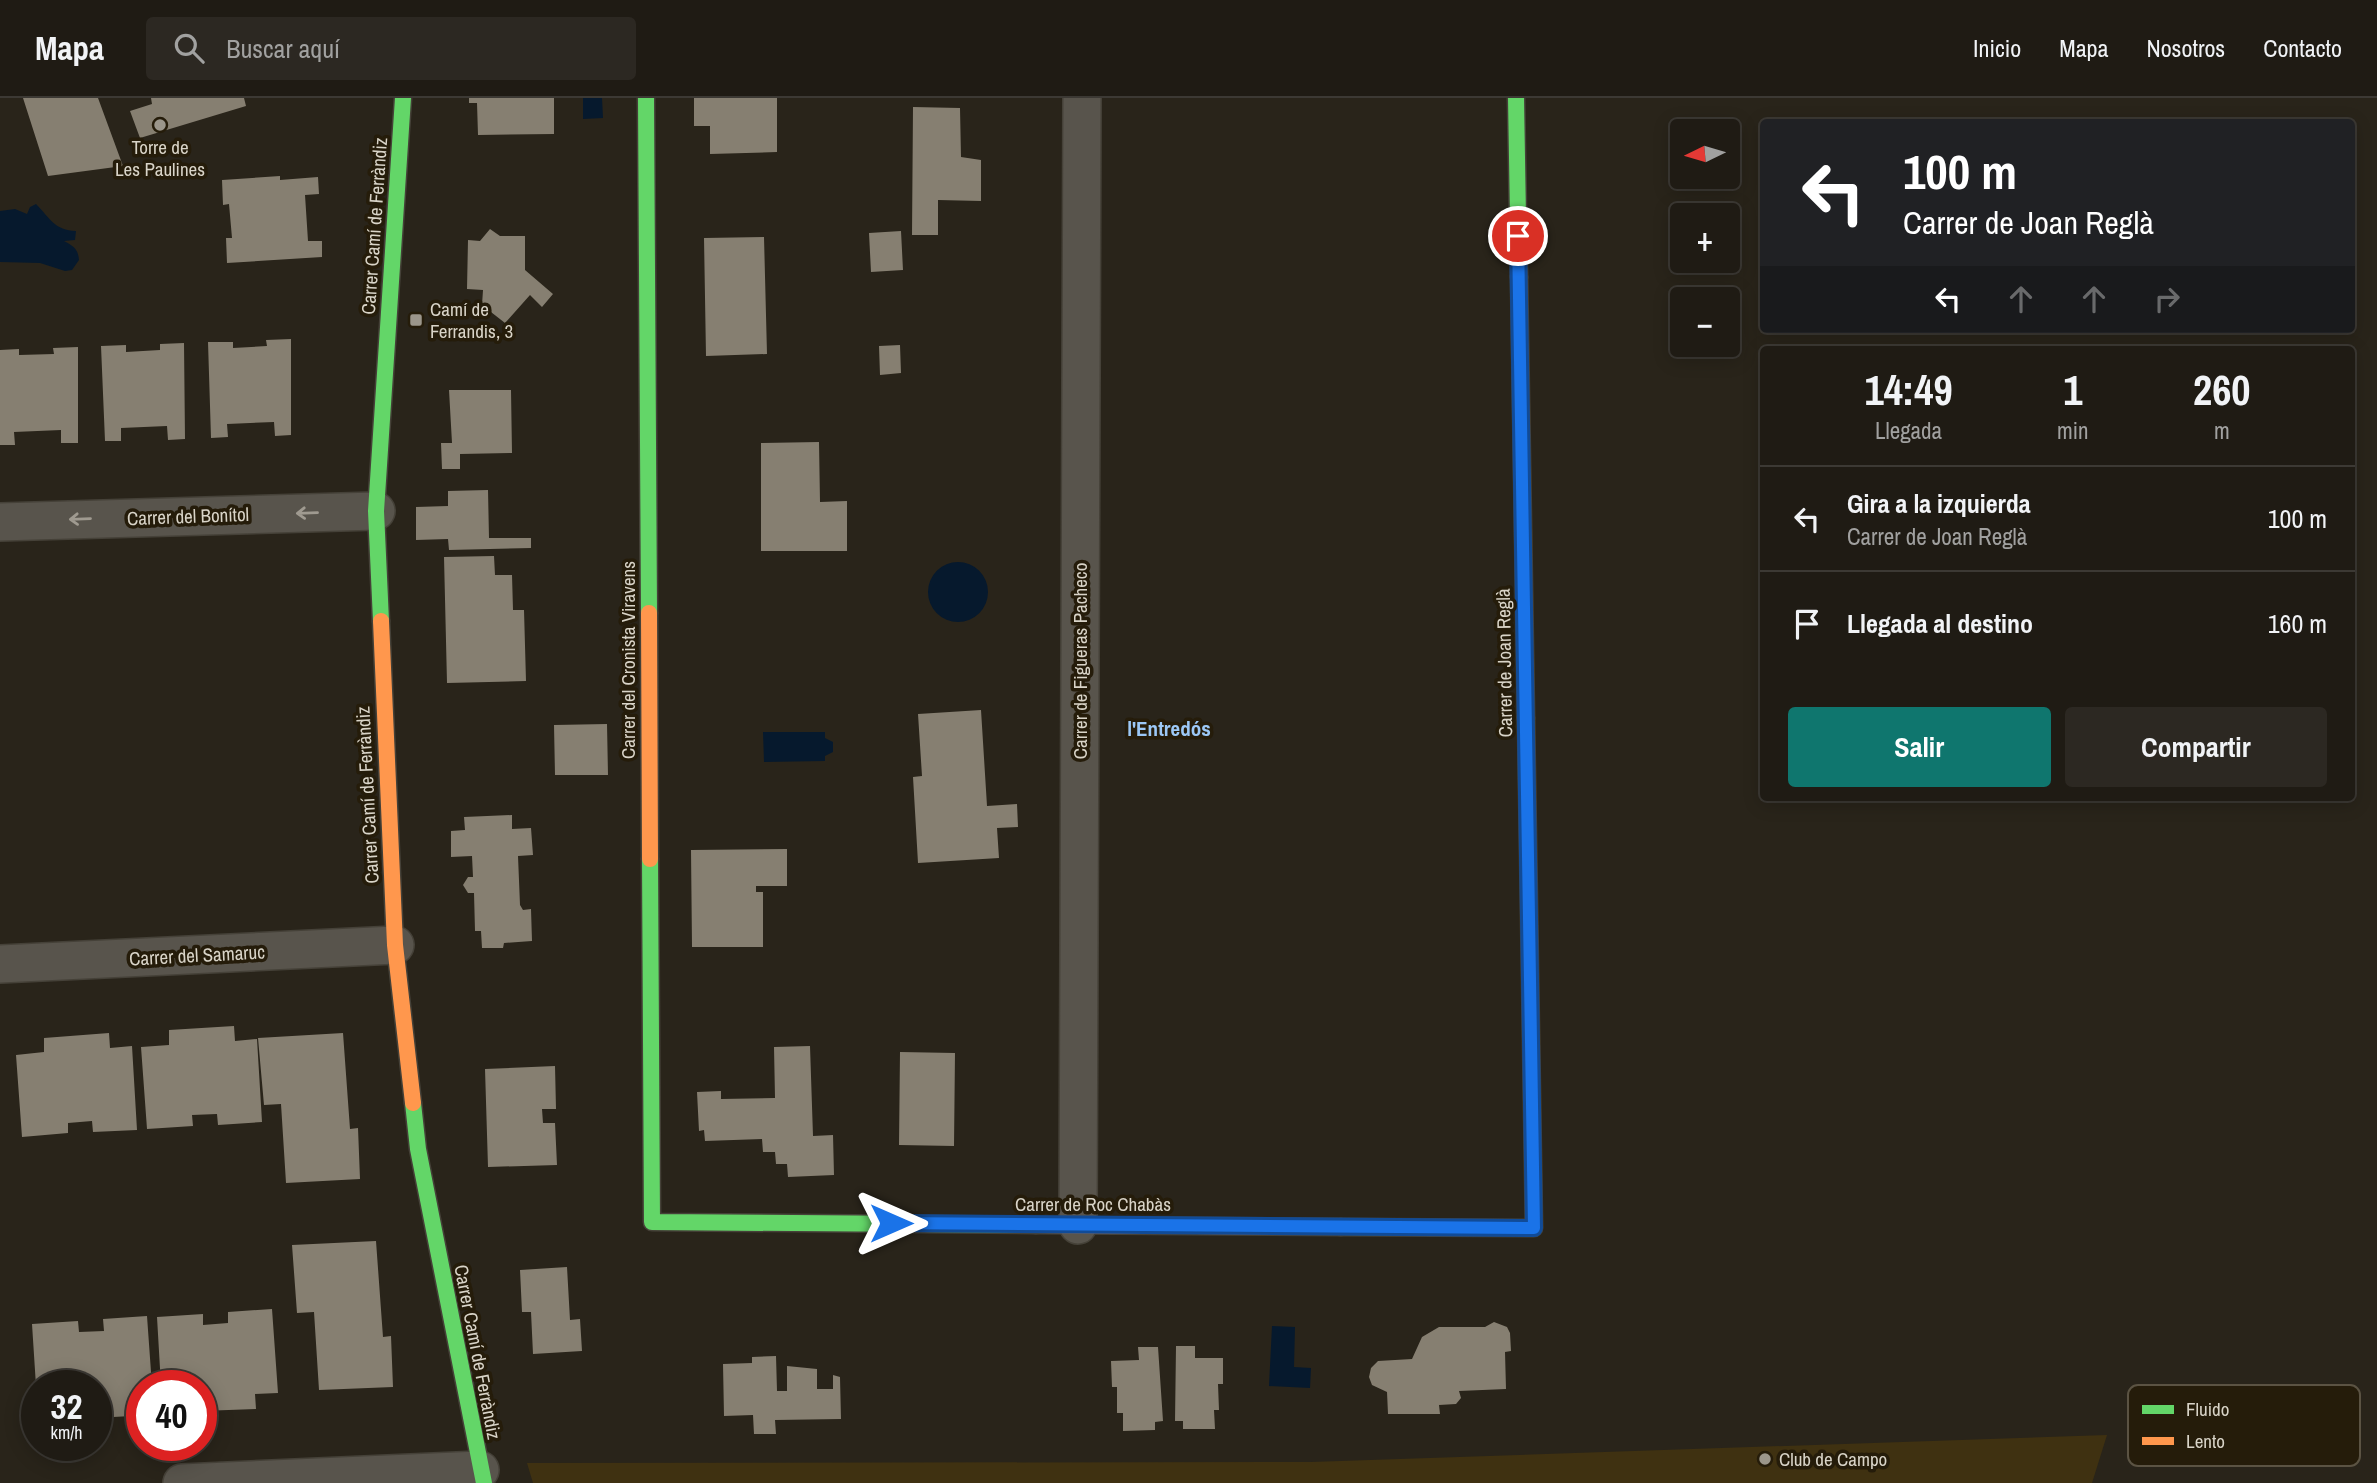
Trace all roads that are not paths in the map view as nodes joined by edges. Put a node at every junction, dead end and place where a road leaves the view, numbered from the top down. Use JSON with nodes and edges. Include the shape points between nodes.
{"nodes":[{"id":1,"x":403,"y":98,"type":"edge"},
{"id":2,"x":646,"y":98,"type":"edge"},
{"id":3,"x":1082,"y":98,"type":"edge"},
{"id":4,"x":1516,"y":98,"type":"edge"},
{"id":5,"x":376,"y":511,"type":"junction"},
{"id":6,"x":0,"y":522,"type":"edge"},
{"id":7,"x":395,"y":945,"type":"junction"},
{"id":8,"x":0,"y":964,"type":"edge"},
{"id":9,"x":652,"y":1222,"type":"joint"},
{"id":10,"x":1078,"y":1225,"type":"junction"},
{"id":11,"x":1534,"y":1228,"type":"joint"},
{"id":12,"x":482,"y":1477,"type":"edge"},
{"id":13,"x":182,"y":1483,"type":"edge"}],
"edges":[{"from":1,"to":5,"type":"street","name":"Carrer Camí de Ferràndiz"},
{"from":2,"to":9,"type":"street","name":"Carrer del Cronista Viravens"},
{"from":3,"to":10,"type":"street","name":"Carrer de Figueras Pacheco"},
{"from":4,"to":11,"type":"street","name":"Carrer de Joan Reglà"},
{"from":5,"to":6,"type":"street","name":"Carrer del Bonítol","one_way":true},
{"from":5,"to":7,"type":"street","name":"Carrer Camí de Ferràndiz"},
{"from":7,"to":8,"type":"street","name":"Carrer del Samaruc"},
{"from":7,"to":12,"type":"street","name":"Carrer Camí de Ferràndiz","via":[[418,1149]]},
{"from":9,"to":10,"type":"street","name":"Carrer de Roc Chabàs"},
{"from":10,"to":11,"type":"street","name":"Carrer de Roc Chabàs"},
{"from":12,"to":13,"type":"street"}]}
